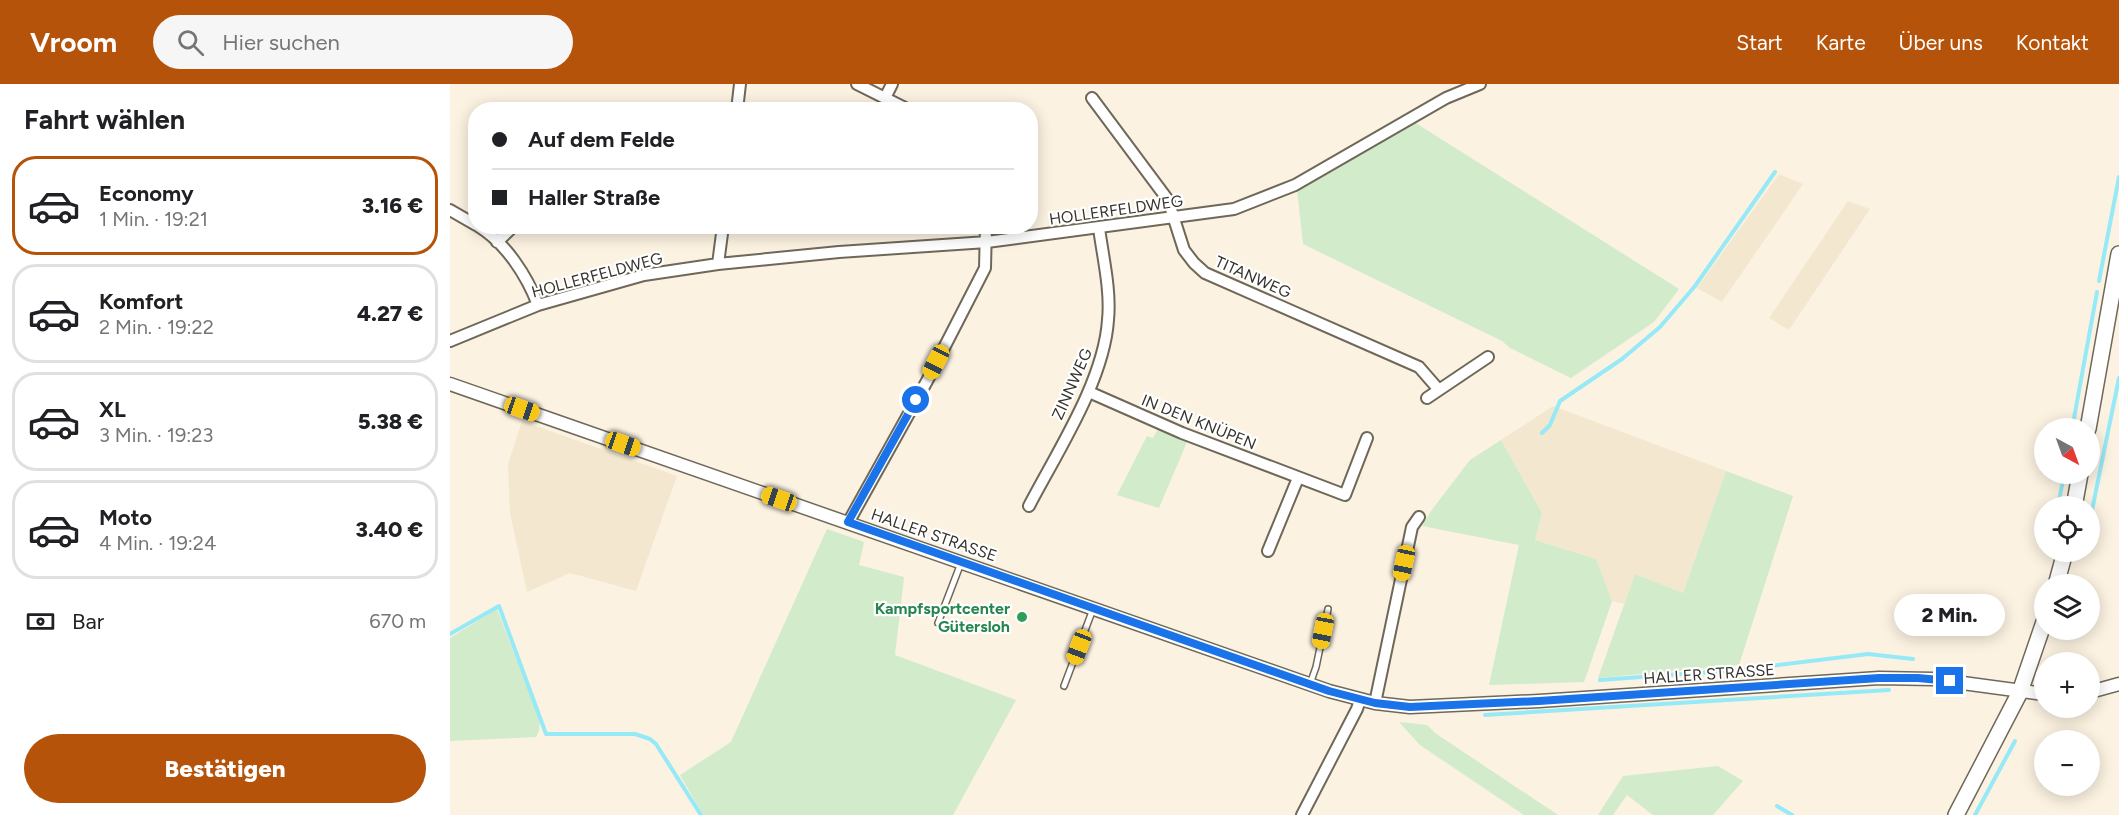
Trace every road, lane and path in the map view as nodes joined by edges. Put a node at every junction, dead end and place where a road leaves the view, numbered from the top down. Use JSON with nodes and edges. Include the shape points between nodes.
{"nodes":[{"id":1,"x":740,"y":84,"type":"edge"},
{"id":2,"x":857,"y":84,"type":"edge"},
{"id":3,"x":892,"y":84,"type":"edge"},
{"id":4,"x":1480,"y":84,"type":"edge"},
{"id":5,"x":885,"y":98,"type":"junction"},
{"id":6,"x":1092,"y":98,"type":"dead end"},
{"id":7,"x":738,"y":102,"type":"edge"},
{"id":8,"x":893,"y":102,"type":"edge"},
{"id":9,"x":450,"y":210,"type":"edge"},
{"id":10,"x":1174,"y":218,"type":"junction"},
{"id":11,"x":468,"y":221,"type":"edge"},
{"id":12,"x":1099,"y":228,"type":"junction"},
{"id":13,"x":490,"y":234,"type":"edge"},
{"id":14,"x":506,"y":234,"type":"edge"},
{"id":15,"x":722,"y":234,"type":"edge"},
{"id":16,"x":986,"y":234,"type":"edge"},
{"id":17,"x":497,"y":242,"type":"junction"},
{"id":18,"x":987,"y":242,"type":"junction"},
{"id":19,"x":2119,"y":254,"type":"edge"},
{"id":20,"x":718,"y":264,"type":"junction"},
{"id":21,"x":538,"y":305,"type":"junction"},
{"id":22,"x":450,"y":341,"type":"edge"},
{"id":23,"x":1488,"y":357,"type":"dead end"},
{"id":24,"x":450,"y":384,"type":"edge"},
{"id":25,"x":1439,"y":390,"type":"junction"},
{"id":26,"x":1089,"y":392,"type":"junction"},
{"id":27,"x":1427,"y":398,"type":"dead end"},
{"id":28,"x":2090,"y":418,"type":"edge"},
{"id":29,"x":1367,"y":438,"type":"dead end"},
{"id":30,"x":1298,"y":478,"type":"junction"},
{"id":31,"x":1029,"y":506,"type":"dead end"},
{"id":32,"x":1419,"y":517,"type":"dead end"},
{"id":33,"x":848,"y":522,"type":"junction"},
{"id":34,"x":1268,"y":551,"type":"dead end"},
{"id":35,"x":961,"y":561,"type":"junction"},
{"id":36,"x":1094,"y":608,"type":"junction"},
{"id":37,"x":1328,"y":609,"type":"dead end"},
{"id":38,"x":938,"y":623,"type":"dead end"},
{"id":39,"x":2038,"y":640,"type":"edge"},
{"id":40,"x":1310,"y":684,"type":"junction"},
{"id":41,"x":2119,"y":684,"type":"edge"},
{"id":42,"x":1064,"y":687,"type":"dead end"},
{"id":43,"x":2100,"y":690,"type":"edge"},
{"id":44,"x":2020,"y":692,"type":"junction"},
{"id":45,"x":2034,"y":693,"type":"edge"},
{"id":46,"x":1360,"y":700,"type":"junction"},
{"id":47,"x":1375,"y":703,"type":"junction"},
{"id":48,"x":1302,"y":815,"type":"edge"},
{"id":49,"x":1956,"y":815,"type":"edge"}],
"edges":[{"from":1,"to":7,"type":"street"},
{"from":2,"to":5,"type":"street"},
{"from":3,"to":5,"type":"street"},
{"from":4,"to":10,"type":"street","name":"HOLLERFELDWEG","via":[[1446,98],[1295,185],[1234,209]]},
{"from":5,"to":8,"type":"street"},
{"from":6,"to":10,"type":"street","name":"TITANWEG","via":[[1168,200]]},
{"from":9,"to":11,"type":"street"},
{"from":10,"to":12,"type":"street","name":"HOLLERFELDWEG"},
{"from":10,"to":25,"type":"street","name":"TITANWEG","via":[[1184,250],[1205,273],[1419,367]]},
{"from":12,"to":18,"type":"street","name":"HOLLERFELDWEG"},
{"from":12,"to":26,"type":"street","name":"ZINNWEG","via":[[1108,320],[1104,352]]},
{"from":13,"to":17,"type":"street"},
{"from":14,"to":17,"type":"street"},
{"from":15,"to":20,"type":"street"},
{"from":16,"to":18,"type":"street"},
{"from":17,"to":21,"type":"street","via":[[514,261]]},
{"from":18,"to":20,"type":"street","name":"HOLLERFELDWEG"},
{"from":18,"to":33,"type":"street","via":[[985,268]]},
{"from":19,"to":28,"type":"main road"},
{"from":20,"to":21,"type":"street","name":"HOLLERFELDWEG","via":[[644,275]]},
{"from":21,"to":22,"type":"street","name":"HOLLERFELDWEG"},
{"from":23,"to":25,"type":"street"},
{"from":24,"to":33,"type":"street","name":"HALLER STRASSE"},
{"from":25,"to":27,"type":"street"},
{"from":26,"to":30,"type":"street","name":"IN DEN KNÜPEN"},
{"from":26,"to":31,"type":"street","name":"ZINNWEG"},
{"from":29,"to":30,"type":"street","name":"IN DEN KNÜPEN","via":[[1345,495]]},
{"from":30,"to":34,"type":"street"},
{"from":32,"to":47,"type":"street","via":[[1412,527]]},
{"from":33,"to":35,"type":"street","name":"HALLER STRASSE"},
{"from":35,"to":36,"type":"street","name":"HALLER STRASSE"},
{"from":35,"to":38,"type":"lane"},
{"from":36,"to":40,"type":"street","name":"HALLER STRASSE"},
{"from":36,"to":42,"type":"lane"},
{"from":37,"to":40,"type":"lane"},
{"from":39,"to":44,"type":"main road"},
{"from":40,"to":46,"type":"street","name":"HALLER STRASSE"},
{"from":41,"to":43,"type":"street"},
{"from":44,"to":45,"type":"street","name":"HALLER STRASSE"},
{"from":44,"to":47,"type":"street","name":"HALLER STRASSE","via":[[1933,679],[1879,678],[1539,701],[1410,707]]},
{"from":44,"to":49,"type":"main road"},
{"from":46,"to":47,"type":"street","name":"HALLER STRASSE"},
{"from":46,"to":48,"type":"street"}]}
